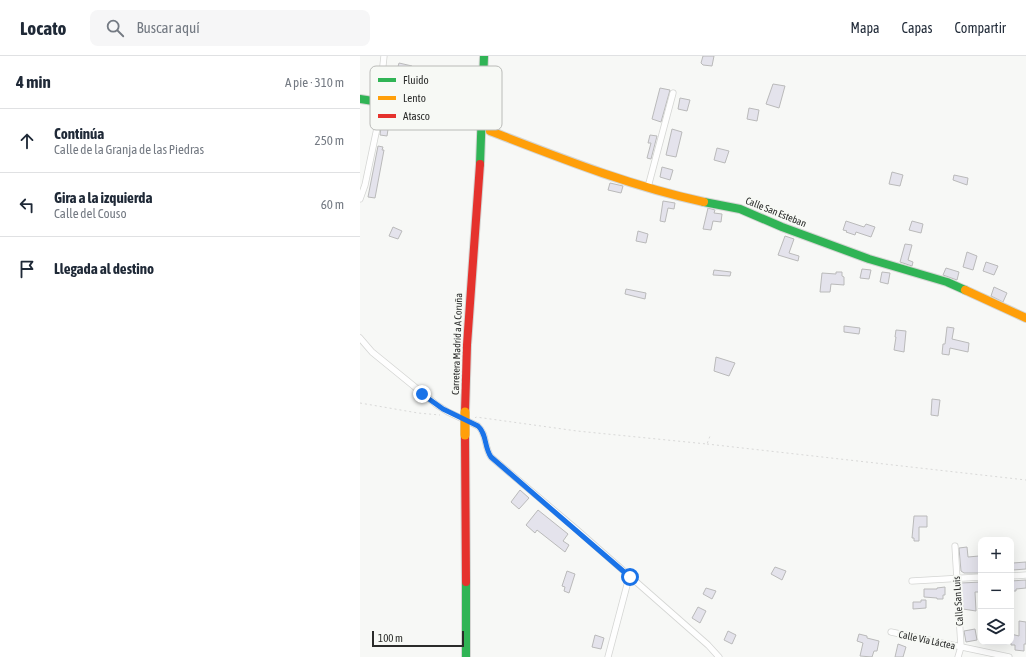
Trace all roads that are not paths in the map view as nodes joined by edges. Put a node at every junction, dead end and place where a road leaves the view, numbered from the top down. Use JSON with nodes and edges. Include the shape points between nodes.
{"nodes":[{"id":1,"x":384,"y":56,"type":"edge"},
{"id":2,"x":484,"y":56,"type":"edge"},
{"id":3,"x":383,"y":66,"type":"edge"},
{"id":4,"x":484,"y":66,"type":"edge"},
{"id":5,"x":673,"y":93,"type":"dead end"},
{"id":6,"x":360,"y":99,"type":"edge"},
{"id":7,"x":370,"y":101,"type":"edge"},
{"id":8,"x":377,"y":130,"type":"edge"},
{"id":9,"x":482,"y":130,"type":"edge"},
{"id":10,"x":490,"y":131,"type":"dead end"},
{"id":11,"x":648,"y":187,"type":"junction"},
{"id":12,"x":360,"y":199,"type":"edge"},
{"id":13,"x":1026,"y":318,"type":"edge"},
{"id":14,"x":360,"y":338,"type":"edge"},
{"id":15,"x":955,"y":546,"type":"dead end"},
{"id":16,"x":1026,"y":575,"type":"edge"},
{"id":17,"x":1014,"y":576,"type":"edge"},
{"id":18,"x":630,"y":577,"type":"junction"},
{"id":19,"x":978,"y":577,"type":"edge"},
{"id":20,"x":956,"y":578,"type":"junction"},
{"id":21,"x":912,"y":581,"type":"dead end"},
{"id":22,"x":891,"y":632,"type":"dead end"},
{"id":23,"x":961,"y":647,"type":"junction"},
{"id":24,"x":466,"y":657,"type":"edge"},
{"id":25,"x":608,"y":657,"type":"edge"},
{"id":26,"x":719,"y":657,"type":"edge"},
{"id":27,"x":958,"y":657,"type":"edge"},
{"id":28,"x":1009,"y":657,"type":"edge"}],
"edges":[{"from":1,"to":3,"type":"street"},
{"from":2,"to":4,"type":"main road","name":"Carretera Madrid a A Coruña","bridge":true},
{"from":5,"to":11,"type":"street"},
{"from":6,"to":7,"type":"main road"},
{"from":8,"to":12,"type":"street"},
{"from":9,"to":24,"type":"main road","name":"Carretera Madrid a A Coruña","bridge":true,"via":[[467,345]]},
{"from":10,"to":11,"type":"main road","name":"Calle San Esteban","via":[[590,169]]},
{"from":11,"to":13,"type":"main road","name":"Calle San Esteban","via":[[740,209],[869,259],[947,282]]},
{"from":14,"to":18,"type":"street","via":[[372,352],[437,405],[482,429],[491,457]]},
{"from":15,"to":20,"type":"street","name":"Calle San Luis"},
{"from":16,"to":17,"type":"street"},
{"from":18,"to":25,"type":"street"},
{"from":18,"to":26,"type":"street"},
{"from":19,"to":20,"type":"street"},
{"from":20,"to":21,"type":"street"},
{"from":20,"to":23,"type":"street","name":"Calle San Luis"},
{"from":22,"to":23,"type":"street","name":"Calle Vía Láctea"},
{"from":23,"to":27,"type":"street","name":"Calle San Luis"},
{"from":23,"to":28,"type":"street","name":"Calle Vía Láctea"}]}
